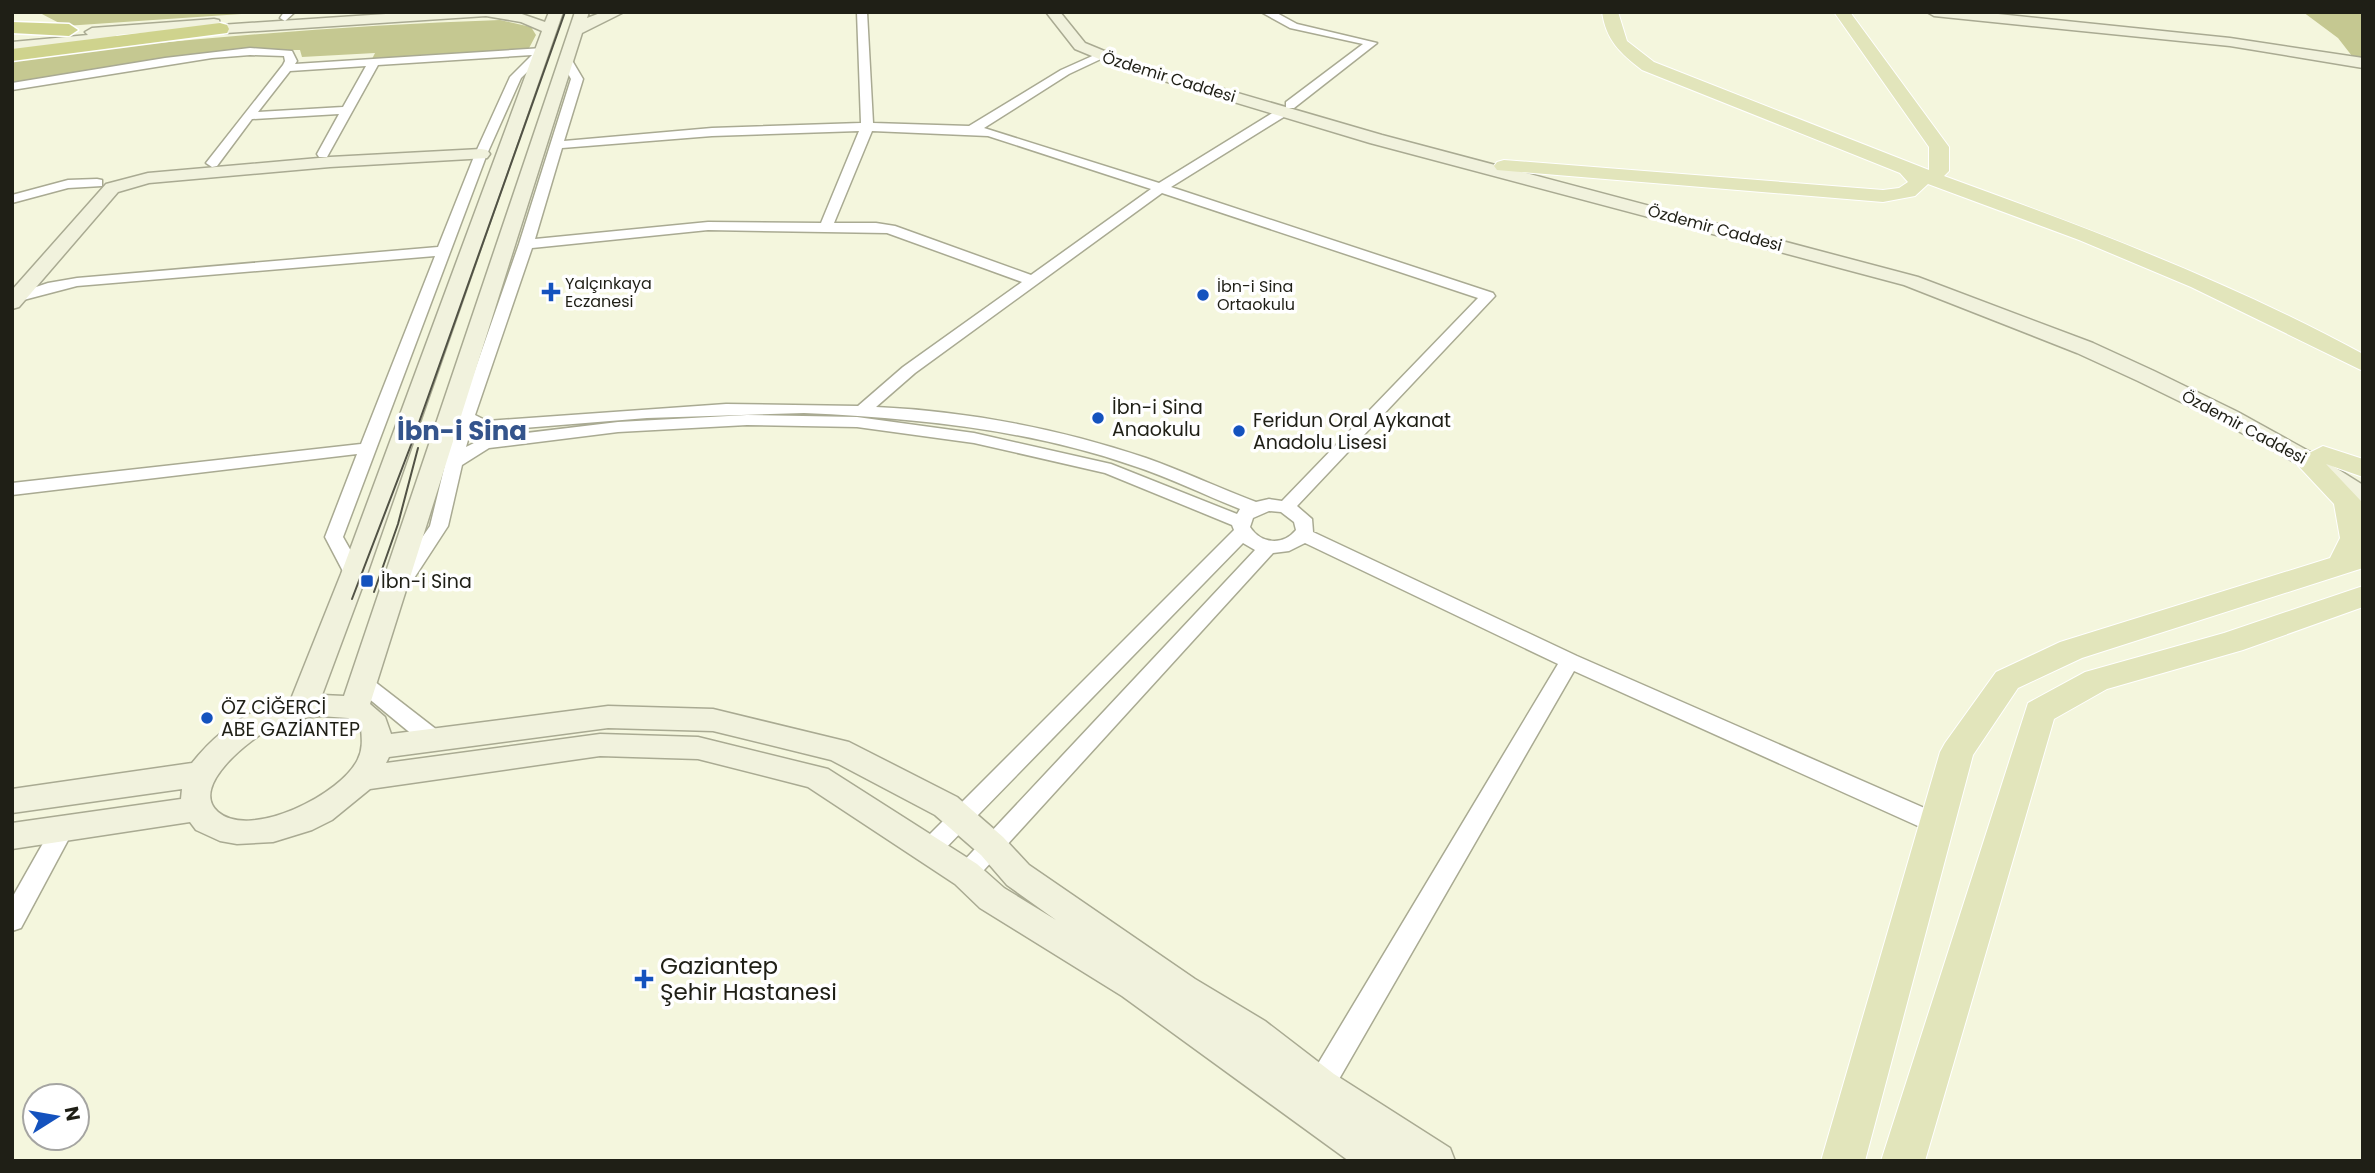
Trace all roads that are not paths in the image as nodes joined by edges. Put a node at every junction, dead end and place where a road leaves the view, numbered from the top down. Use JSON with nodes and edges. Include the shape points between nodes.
{"nodes":[{"id":1,"x":376,"y":12,"type":"edge"},
{"id":2,"x":486,"y":12,"type":"edge"},
{"id":3,"x":617,"y":12,"type":"edge"},
{"id":4,"x":862,"y":12,"type":"edge"},
{"id":5,"x":1053,"y":12,"type":"edge"},
{"id":6,"x":1070,"y":12,"type":"edge"},
{"id":7,"x":1266,"y":12,"type":"edge"},
{"id":8,"x":1610,"y":12,"type":"edge"},
{"id":9,"x":1842,"y":12,"type":"edge"},
{"id":10,"x":1934,"y":12,"type":"edge"},
{"id":11,"x":288,"y":15,"type":"edge"},
{"id":12,"x":1631,"y":15,"type":"dead end"},
{"id":13,"x":553,"y":21,"type":"edge"},
{"id":14,"x":579,"y":22,"type":"edge"},
{"id":15,"x":212,"y":26,"type":"junction"},
{"id":16,"x":12,"y":27,"type":"edge"},
{"id":17,"x":12,"y":38,"type":"edge"},
{"id":18,"x":12,"y":46,"type":"edge"},
{"id":19,"x":542,"y":51,"type":"junction"},
{"id":20,"x":12,"y":55,"type":"edge"},
{"id":21,"x":1099,"y":56,"type":"junction"},
{"id":22,"x":566,"y":59,"type":"junction"},
{"id":23,"x":2363,"y":63,"type":"edge"},
{"id":24,"x":373,"y":64,"type":"junction"},
{"id":25,"x":286,"y":68,"type":"junction"},
{"id":26,"x":12,"y":87,"type":"edge"},
{"id":27,"x":1287,"y":109,"type":"junction"},
{"id":28,"x":346,"y":110,"type":"junction"},
{"id":29,"x":249,"y":116,"type":"junction"},
{"id":30,"x":867,"y":127,"type":"junction"},
{"id":31,"x":972,"y":130,"type":"junction"},
{"id":32,"x":557,"y":145,"type":"junction"},
{"id":33,"x":473,"y":149,"type":"junction"},
{"id":34,"x":323,"y":154,"type":"junction"},
{"id":35,"x":212,"y":163,"type":"junction"},
{"id":36,"x":1504,"y":166,"type":"junction"},
{"id":37,"x":1906,"y":168,"type":"junction"},
{"id":38,"x":1939,"y":171,"type":"junction"},
{"id":39,"x":97,"y":183,"type":"junction"},
{"id":40,"x":1158,"y":190,"type":"junction"},
{"id":41,"x":12,"y":200,"type":"edge"},
{"id":42,"x":825,"y":226,"type":"junction"},
{"id":43,"x":526,"y":244,"type":"junction"},
{"id":44,"x":444,"y":251,"type":"junction"},
{"id":45,"x":33,"y":277,"type":"junction"},
{"id":46,"x":12,"y":278,"type":"edge"},
{"id":47,"x":1034,"y":281,"type":"junction"},
{"id":48,"x":77,"y":282,"type":"junction"},
{"id":49,"x":14,"y":301,"type":"edge"},
{"id":50,"x":2363,"y":348,"type":"edge"},
{"id":51,"x":2363,"y":364,"type":"edge"},
{"id":52,"x":864,"y":409,"type":"junction"},
{"id":53,"x":466,"y":417,"type":"junction"},
{"id":54,"x":484,"y":435,"type":"junction"},
{"id":55,"x":368,"y":448,"type":"junction"},
{"id":56,"x":2314,"y":456,"type":"junction"},
{"id":57,"x":454,"y":462,"type":"junction"},
{"id":58,"x":2363,"y":469,"type":"edge"},
{"id":59,"x":2363,"y":477,"type":"edge"},
{"id":60,"x":12,"y":489,"type":"edge"},
{"id":61,"x":2363,"y":496,"type":"edge"},
{"id":62,"x":1286,"y":507,"type":"junction"},
{"id":63,"x":1246,"y":521,"type":"junction"},
{"id":64,"x":1303,"y":535,"type":"junction"},
{"id":65,"x":1268,"y":547,"type":"junction"},
{"id":66,"x":2352,"y":562,"type":"edge"},
{"id":67,"x":354,"y":574,"type":"junction"},
{"id":68,"x":2363,"y":596,"type":"edge"},
{"id":69,"x":388,"y":603,"type":"junction"},
{"id":70,"x":1570,"y":661,"type":"junction"},
{"id":71,"x":359,"y":696,"type":"junction"},
{"id":72,"x":303,"y":706,"type":"junction"},
{"id":73,"x":433,"y":738,"type":"junction"},
{"id":74,"x":376,"y":747,"type":"junction"},
{"id":75,"x":201,"y":774,"type":"junction"},
{"id":76,"x":361,"y":778,"type":"junction"},
{"id":77,"x":12,"y":801,"type":"edge"},
{"id":78,"x":197,"y":809,"type":"junction"},
{"id":79,"x":962,"y":819,"type":"junction"},
{"id":80,"x":1937,"y":824,"type":"junction"},
{"id":81,"x":63,"y":829,"type":"junction"},
{"id":82,"x":12,"y":836,"type":"edge"},
{"id":83,"x":992,"y":846,"type":"junction"},
{"id":84,"x":929,"y":850,"type":"junction"},
{"id":85,"x":966,"y":874,"type":"junction"},
{"id":86,"x":12,"y":921,"type":"edge"},
{"id":87,"x":1312,"y":1097,"type":"junction"},
{"id":88,"x":1381,"y":1161,"type":"edge"},
{"id":89,"x":1436,"y":1161,"type":"edge"},
{"id":90,"x":1843,"y":1161,"type":"edge"},
{"id":91,"x":1903,"y":1161,"type":"edge"}],
"edges":[{"from":1,"to":11,"type":"main road"},
{"from":2,"to":13,"type":"main road"},
{"from":2,"to":15,"type":"main road"},
{"from":3,"to":14,"type":"main road"},
{"from":4,"to":30,"type":"street"},
{"from":5,"to":21,"type":"main road","name":"Özdemir Caddesi","via":[[1080,46]]},
{"from":6,"to":27,"type":"main road","name":"Özdemir Caddesi","via":[[1090,36],[1129,58]]},
{"from":7,"to":27,"type":"street","via":[[1294,26],[1372,43]]},
{"from":8,"to":37,"type":"main road","via":[[1618,44],[1648,66]]},
{"from":9,"to":38,"type":"main road","via":[[1939,146]]},
{"from":10,"to":23,"type":"main road","via":[[2230,42]]},
{"from":11,"to":15,"type":"main road"},
{"from":12,"to":38,"type":"main road","via":[[1631,30],[1644,47],[1675,67]]},
{"from":13,"to":19,"type":"main road"},
{"from":14,"to":22,"type":"main road"},
{"from":15,"to":16,"type":"highway"},
{"from":15,"to":17,"type":"main road"},
{"from":15,"to":18,"type":"main road"},
{"from":15,"to":20,"type":"highway"},
{"from":19,"to":24,"type":"street"},
{"from":19,"to":33,"type":"street","via":[[516,77]]},
{"from":19,"to":67,"type":"main road"},
{"from":21,"to":27,"type":"main road","name":"Özdemir Caddesi"},
{"from":21,"to":31,"type":"street"},
{"from":22,"to":32,"type":"street","via":[[577,79]]},
{"from":22,"to":69,"type":"main road"},
{"from":24,"to":25,"type":"street"},
{"from":24,"to":28,"type":"street"},
{"from":25,"to":26,"type":"street","via":[[290,57],[280,52],[212,55]]},
{"from":25,"to":29,"type":"street"},
{"from":27,"to":36,"type":"main road","name":"Özdemir Caddesi"},
{"from":27,"to":40,"type":"street"},
{"from":27,"to":56,"type":"main road","name":"Özdemir Caddesi","via":[[1376,139],[1911,281],[2085,348]]},
{"from":28,"to":29,"type":"street"},
{"from":28,"to":34,"type":"street"},
{"from":29,"to":35,"type":"street"},
{"from":30,"to":31,"type":"street"},
{"from":30,"to":32,"type":"street","via":[[690,132]]},
{"from":30,"to":42,"type":"street"},
{"from":31,"to":40,"type":"street","via":[[990,132]]},
{"from":32,"to":43,"type":"street"},
{"from":33,"to":34,"type":"main road"},
{"from":33,"to":44,"type":"street"},
{"from":33,"to":45,"type":"main road","via":[[134,181],[103,196]]},
{"from":34,"to":35,"type":"main road"},
{"from":35,"to":39,"type":"main road","via":[[144,169]]},
{"from":36,"to":37,"type":"main road","via":[[1883,196],[1916,188],[1919,182]]},
{"from":36,"to":56,"type":"main road","name":"Özdemir Caddesi","via":[[1673,205],[1876,260],[2084,335],[2158,369]]},
{"from":37,"to":51,"type":"main road","via":[[2132,252],[2268,312]]},
{"from":38,"to":50,"type":"main road","via":[[2189,263]]},
{"from":39,"to":41,"type":"street","via":[[68,184]]},
{"from":39,"to":46,"type":"main road"},
{"from":40,"to":47,"type":"street"},
{"from":40,"to":62,"type":"street","via":[[1488,296]]},
{"from":42,"to":43,"type":"street","via":[[708,226]]},
{"from":42,"to":47,"type":"street","via":[[890,229]]},
{"from":43,"to":53,"type":"street"},
{"from":44,"to":48,"type":"street"},
{"from":44,"to":55,"type":"street"},
{"from":45,"to":48,"type":"street"},
{"from":45,"to":49,"type":"main road"},
{"from":47,"to":52,"type":"street","via":[[909,370]]},
{"from":48,"to":49,"type":"street"},
{"from":52,"to":54,"type":"street","via":[[709,408]]},
{"from":52,"to":63,"type":"street","via":[[983,425],[1123,456]]},
{"from":53,"to":54,"type":"street"},
{"from":53,"to":57,"type":"street"},
{"from":54,"to":57,"type":"street"},
{"from":54,"to":63,"type":"street","via":[[747,420],[857,422],[974,439],[1079,461]]},
{"from":55,"to":60,"type":"street"},
{"from":55,"to":67,"type":"street","via":[[334,537]]},
{"from":56,"to":58,"type":"main road"},
{"from":56,"to":59,"type":"main road","name":"Özdemir Caddesi"},
{"from":56,"to":61,"type":"main road","name":"Özdemir Caddesi"},
{"from":56,"to":66,"type":"main road","via":[[2347,501],[2354,538]]},
{"from":57,"to":69,"type":"street","via":[[439,526]]},
{"from":62,"to":63,"type":"street","via":[[1269,505]]},
{"from":62,"to":64,"type":"street","via":[[1303,519]]},
{"from":63,"to":65,"type":"street","via":[[1252,542]]},
{"from":63,"to":79,"type":"street"},
{"from":64,"to":65,"type":"street","via":[[1285,546]]},
{"from":64,"to":70,"type":"street"},
{"from":65,"to":83,"type":"street"},
{"from":66,"to":80,"type":"main road","via":[[2071,650],[2007,680],[1957,752]]},
{"from":67,"to":72,"type":"main road"},
{"from":68,"to":91,"type":"main road","via":[[2232,642],[2096,680],[2040,712]]},
{"from":69,"to":71,"type":"main road"},
{"from":70,"to":80,"type":"street"},
{"from":70,"to":87,"type":"street"},
{"from":71,"to":72,"type":"street","via":[[336,705]]},
{"from":71,"to":73,"type":"street"},
{"from":71,"to":74,"type":"street","via":[[377,734]]},
{"from":72,"to":75,"type":"street","via":[[245,729],[220,748]]},
{"from":73,"to":74,"type":"main road"},
{"from":73,"to":79,"type":"main road","via":[[608,717],[713,720],[839,750],[946,806]]},
{"from":74,"to":76,"type":"street"},
{"from":75,"to":77,"type":"main road"},
{"from":75,"to":78,"type":"street","via":[[194,791]]},
{"from":76,"to":78,"type":"street","via":[[321,811],[261,832],[233,832],[210,825]]},
{"from":76,"to":84,"type":"street","via":[[600,745],[698,748],[817,777]]},
{"from":78,"to":81,"type":"main road"},
{"from":79,"to":83,"type":"main road"},
{"from":79,"to":84,"type":"street"},
{"from":80,"to":90,"type":"main road"},
{"from":81,"to":82,"type":"main road"},
{"from":81,"to":86,"type":"street"},
{"from":83,"to":85,"type":"street"},
{"from":83,"to":87,"type":"main road","via":[[1018,875],[1252,1033]]},
{"from":84,"to":85,"type":"street"},
{"from":85,"to":87,"type":"main road","via":[[992,898]]},
{"from":87,"to":88,"type":"main road"},
{"from":87,"to":89,"type":"main road"}]}
